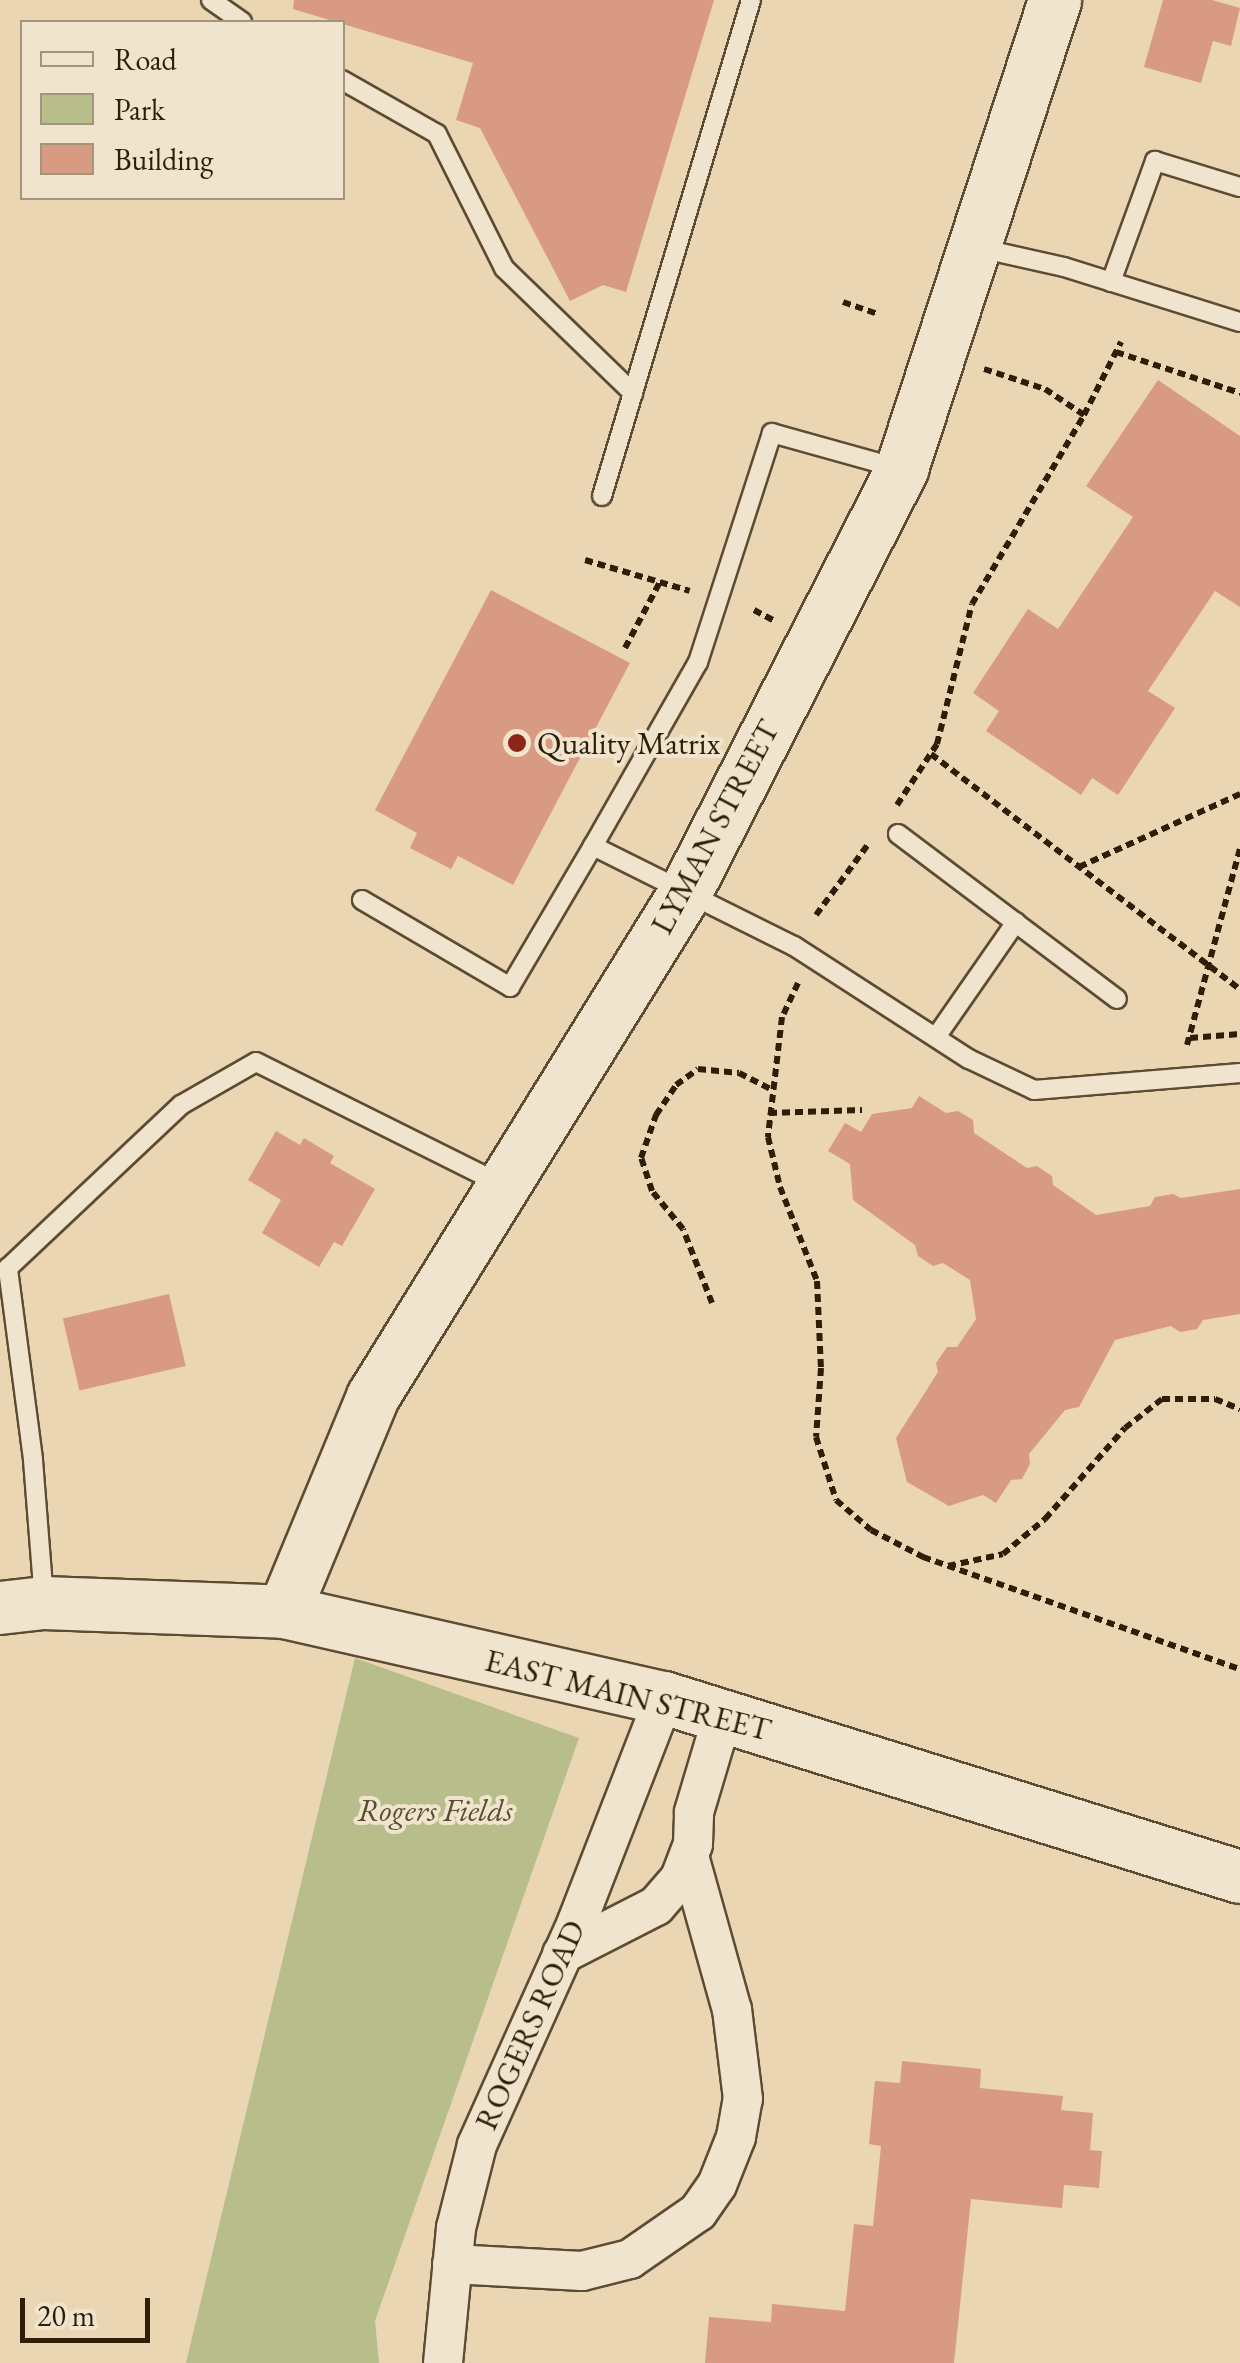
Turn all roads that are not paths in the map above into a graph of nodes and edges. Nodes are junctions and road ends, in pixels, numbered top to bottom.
1 (212, 0) edge
2 (751, 0) edge
3 (1055, 0) edge
4 (239, 20) edge
5 (345, 82) edge
6 (1240, 187) edge
7 (974, 247) junction
8 (1111, 282) junction
9 (1240, 322) edge
10 (633, 393) junction
11 (902, 469) junction
12 (602, 496) dead end
13 (898, 834) dead end
14 (593, 846) junction
15 (686, 892) junction
16 (362, 900) dead end
17 (1016, 922) junction
18 (1117, 999) dead end
19 (936, 1037) junction
20 (1240, 1073) edge
21 (504, 1185) junction
22 (22, 1606) edge
23 (284, 1612) junction
24 (664, 1698) junction
25 (723, 1715) junction
26 (689, 1856) junction
27 (1240, 1877) edge
28 (562, 1954) junction
29 (452, 2264) junction
30 (443, 2363) edge

1 - 4 lane
2 - 10 lane
3 - 7 street, LYMAN STREET
5 - 10 lane
6 - 8 lane
7 - 8 lane
7 - 11 street, LYMAN STREET
8 - 9 lane
10 - 12 lane
11 - 14 lane
11 - 15 street, LYMAN STREET
13 - 17 lane
14 - 15 lane
14 - 16 lane
15 - 19 lane
15 - 21 street, LYMAN STREET
17 - 18 lane
17 - 19 lane
19 - 20 lane
21 - 22 lane
21 - 23 street, LYMAN STREET
22 - 23 street, EAST MAIN STREET
23 - 24 street, EAST MAIN STREET
24 - 25 street, EAST MAIN STREET
24 - 28 street, ROGERS ROAD
25 - 26 street
25 - 27 street, EAST MAIN STREET
26 - 28 street
26 - 29 street
28 - 29 street, ROGERS ROAD
29 - 30 street, ROGERS ROAD

